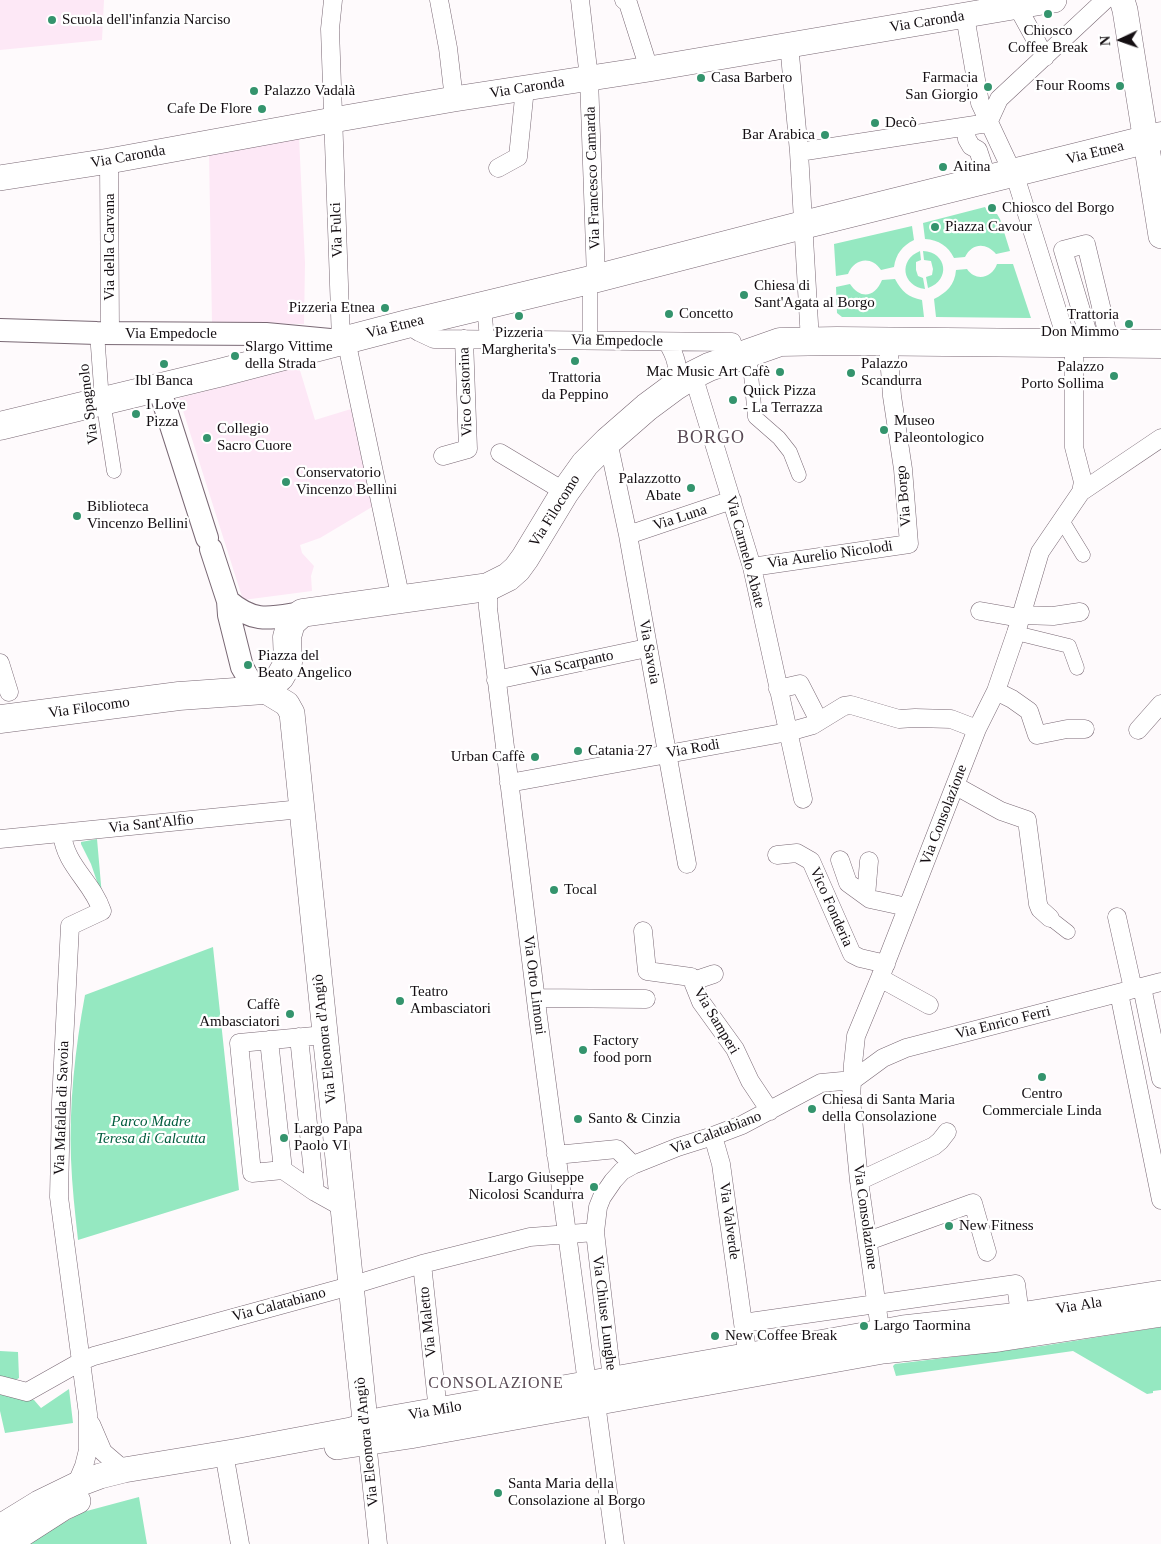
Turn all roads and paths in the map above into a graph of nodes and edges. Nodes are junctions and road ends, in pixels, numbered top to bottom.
1 (333, 0) edge
2 (439, 0) edge
3 (580, 0) edge
4 (624, 0) edge
5 (1054, 0) edge
6 (1105, 0) edge
7 (1122, 0) edge
8 (1015, 3) edge
9 (965, 16) junction
10 (790, 44) junction
11 (1045, 56) junction
12 (649, 69) junction
13 (590, 78) junction
14 (524, 88) junction
15 (454, 99) junction
16 (333, 120) junction
17 (988, 123) junction
18 (965, 127) junction
19 (1153, 138) edge
20 (799, 149) junction
21 (110, 161) junction
22 (498, 168) dead end
23 (1010, 174) junction
24 (0, 178) edge
25 (797, 227) junction
26 (1161, 236) edge
27 (1063, 250) junction
28 (1041, 256) junction
29 (593, 279) junction
30 (1076, 294) junction
31 (1054, 301) junction
32 (484, 306) junction
33 (407, 324) junction
34 (0, 330) edge
35 (104, 333) junction
36 (464, 339) junction
37 (487, 339) junction
38 (590, 340) junction
39 (1091, 340) junction
40 (341, 341) junction
41 (667, 342) junction
42 (810, 342) junction
43 (1161, 344) edge
44 (888, 351) junction
45 (742, 355) junction
46 (685, 380) junction
47 (159, 388) junction
48 (103, 401) junction
49 (0, 426) edge
50 (1161, 438) edge
51 (608, 441) junction
52 (500, 454) dead end
53 (443, 456) dead end
54 (114, 471) dead end
55 (799, 475) dead end
56 (565, 492) junction
57 (1081, 492) junction
58 (732, 500) junction
59 (1061, 519) junction
60 (628, 535) junction
61 (908, 544) joint
62 (1082, 555) dead end
63 (752, 567) junction
64 (488, 587) junction
65 (401, 600) junction
66 (228, 601) junction
67 (980, 611) dead end
68 (1080, 612) dead end
69 (302, 613) junction
70 (1019, 622) junction
71 (648, 648) junction
72 (0, 663) edge
73 (1077, 668) dead end
74 (496, 680) junction
75 (778, 689) junction
76 (260, 691) junction
77 (996, 691) junction
78 (9, 692) dead end
79 (1161, 704) edge
80 (0, 719) edge
81 (819, 721) junction
82 (977, 729) junction
83 (1085, 729) dead end
84 (1138, 730) dead end
85 (788, 732) junction
86 (668, 754) junction
87 (509, 783) junction
88 (956, 786) junction
89 (803, 799) dead end
90 (301, 809) junction
91 (62, 833) junction
92 (0, 839) edge
93 (776, 855) dead end
94 (840, 860) dead end
95 (869, 861) dead end
96 (687, 864) dead end
97 (866, 896) junction
98 (908, 907) junction
99 (1117, 917) dead end
100 (1050, 918) joint
101 (644, 931) dead end
102 (1068, 932) dead end
103 (883, 971) junction
104 (714, 974) dead end
105 (693, 982) junction
106 (1161, 982) edge
107 (1132, 989) junction
108 (536, 998) junction
109 (646, 999) dead end
110 (929, 1005) dead end
111 (325, 1034) junction
112 (299, 1037) junction
113 (269, 1040) junction
114 (1161, 1079) edge
115 (852, 1080) junction
116 (770, 1111) junction
117 (947, 1132) dead end
118 (713, 1136) junction
119 (556, 1155) junction
120 (633, 1165) junction
121 (283, 1170) junction
122 (859, 1181) junction
123 (315, 1192) junction
124 (1161, 1200) edge
125 (342, 1207) junction
126 (567, 1234) junction
127 (595, 1240) junction
128 (868, 1241) junction
129 (987, 1252) dead end
130 (422, 1264) junction
131 (350, 1286) junction
132 (1160, 1298) edge
133 (877, 1304) junction
134 (743, 1323) junction
135 (1005, 1324) junction
136 (882, 1341) junction
137 (82, 1361) junction
138 (743, 1367) junction
139 (612, 1379) junction
140 (0, 1385) edge
141 (591, 1393) junction
142 (88, 1414) junction
143 (439, 1420) junction
144 (366, 1434) junction
145 (225, 1460) junction
146 (124, 1470) junction
147 (76, 1485) junction
148 (0, 1527) edge
149 (7, 1544) edge
150 (240, 1544) edge
151 (378, 1544) edge
152 (615, 1544) edge

1 - 16 street, Via Fulci
2 - 15 street
3 - 13 street, Via Francesco Camarda
4 - 12 street
5 - 8 main road, Via Caronda
6 - 11 street
7 - 19 main road
8 - 9 main road, Via Caronda
8 - 11 street
9 - 10 main road, Via Caronda
9 - 17 street
10 - 12 main road, Via Caronda
10 - 20 street
11 - 17 street
12 - 13 main road, Via Caronda
13 - 14 main road, Via Caronda
13 - 29 street, Via Francesco Camarda
14 - 15 main road, Via Caronda
14 - 22 street
15 - 16 main road, Via Caronda
16 - 21 main road, Via Caronda
16 - 40 street, Via Fulci
17 - 18 street
17 - 23 street
18 - 20 street
18 - 23 street
19 - 23 main road, Via Etnea
19 - 26 main road
20 - 25 street
21 - 24 main road, Via Caronda
21 - 35 street, Via della Carvana
23 - 25 main road, Via Etnea
23 - 28 street
25 - 29 main road, Via Etnea
25 - 42 street
27 - 28 street
27 - 30 street
27 - 39 street
28 - 31 street
29 - 32 main road, Via Etnea
29 - 38 street, Via Francesco Camarda
30 - 31 street
30 - 39 street
31 - 39 street
32 - 33 main road, Via Etnea
32 - 37 street
33 - 36 street, Via Empedocle
33 - 40 main road, Via Etnea
34 - 35 street, Via Empedocle
35 - 40 street, Via Empedocle
35 - 48 street, Via Spagnolo
36 - 37 street, Via Empedocle
36 - 53 street, Vico Castorina
37 - 38 street, Via Empedocle
38 - 41 street, Via Empedocle
39 - 43 main road, Via Filocomo
39 - 44 main road, Via Filocomo
39 - 57 street
40 - 47 main road, Via Etnea
40 - 65 street
41 - 45 street, Via Empedocle
41 - 46 street, Via Carmelo Abate
42 - 44 main road, Via Filocomo
42 - 45 main road, Via Filocomo
44 - 61 street, Via Borgo
45 - 46 main road, Via Filocomo
45 - 55 street
46 - 51 main road, Via Filocomo
46 - 58 street, Via Carmelo Abate
47 - 48 main road, Via Etnea
47 - 66 street
48 - 49 main road, Via Etnea
48 - 54 street, Via Spagnolo
50 - 57 street, Via Consolazione
51 - 56 main road, Via Filocomo
51 - 60 street, Via Savoia
52 - 56 street
56 - 64 main road, Via Filocomo
57 - 59 street, Via Consolazione
58 - 60 street, Via Luna
58 - 63 street, Via Carmelo Abate
59 - 62 street
59 - 70 street, Via Consolazione
60 - 71 street, Via Savoia
61 - 63 street, Via Aurelio Nicolodi
63 - 75 street, Via Carmelo Abate
64 - 65 main road, Via Filocomo
64 - 74 street, Via Orto Limoni
65 - 69 main road, Via Filocomo
66 - 69 street
66 - 76 street
67 - 70 street
68 - 70 street
69 - 76 main road
70 - 73 street
70 - 77 street, Via Consolazione
71 - 74 street, Via Scarpanto
71 - 86 street, Via Savoia
72 - 78 street
74 - 87 street, Via Orto Limoni
75 - 81 street
75 - 85 street, Via Carmelo Abate
76 - 80 main road, Via Filocomo
76 - 90 main road, Via Eleonora d'Angiò
77 - 82 street, Via Consolazione
77 - 83 street
79 - 84 street
81 - 82 street, Via Rodi
81 - 85 street, Via Rodi
82 - 88 street, Via Consolazione
85 - 86 street, Via Rodi
85 - 89 street, Via Carmelo Abate
86 - 87 street, Via Rodi
86 - 96 street, Via Savoia
87 - 108 street, Via Orto Limoni
88 - 98 street, Via Consolazione
88 - 100 street
90 - 91 street, Via Sant'Alfio
90 - 111 main road, Via Eleonora d'Angiò
91 - 92 street, Via Sant'Alfio
91 - 137 street, Via Mafalda di Savoia
93 - 103 street, Vico Fonderia
94 - 97 street
95 - 97 street
97 - 98 street
98 - 103 street, Via Consolazione
99 - 107 street
100 - 102 street
101 - 105 street, Via Samperi
103 - 110 street, Vico Fonderia
103 - 115 street, Via Consolazione
104 - 105 street
105 - 116 street, Via Samperi
106 - 107 street, Via Enrico Ferri
107 - 114 street
107 - 115 street, Via Enrico Ferri
107 - 124 street
108 - 109 street
108 - 119 street, Via Orto Limoni
111 - 112 street
111 - 125 main road, Via Eleonora d'Angiò
112 - 113 street
112 - 123 street
113 - 121 street
113 - 121 street
115 - 116 street, Via Calatabiano
115 - 122 street, Via Consolazione
116 - 118 street, Via Calatabiano
117 - 122 street
118 - 120 street, Via Calatabiano
118 - 134 street, Via Valverde
119 - 120 street
119 - 126 street, Via Orto Limoni
120 - 127 street, Via Calatabiano
121 - 123 street
122 - 128 street, Via Consolazione
123 - 125 street
125 - 131 main road, Via Eleonora d'Angiò
126 - 127 street, Via Calatabiano
126 - 130 street, Via Calatabiano
126 - 141 street, Via Orto Limoni
127 - 139 street, Via Chiuse Lunghe
128 - 129 street
128 - 133 street, Via Consolazione
130 - 131 street, Via Calatabiano
130 - 143 street, Via Maletto
131 - 137 street, Via Calatabiano
131 - 144 main road, Via Eleonora d'Angiò
132 - 135 main road, Via Ala
133 - 134 street
133 - 135 street
133 - 136 street, Via Consolazione
134 - 138 street, Via Valverde
135 - 136 main road, Via Ala
136 - 138 main road, Via Ala
137 - 140 street, Via Calatabiano
137 - 142 street, Via Mafalda di Savoia
138 - 139 main road, Via Milo
138 - 141 main road, Via Milo
139 - 141 main road, Via Milo
141 - 143 main road, Via Milo
141 - 152 street, Via Orto Limoni
142 - 146 street
142 - 147 street
143 - 144 main road, Via Milo
144 - 145 main road, Via Milo
144 - 151 street, Via Eleonora d'Angiò
145 - 146 main road
145 - 149 main road
145 - 150 street
146 - 147 main road
147 - 148 main road

